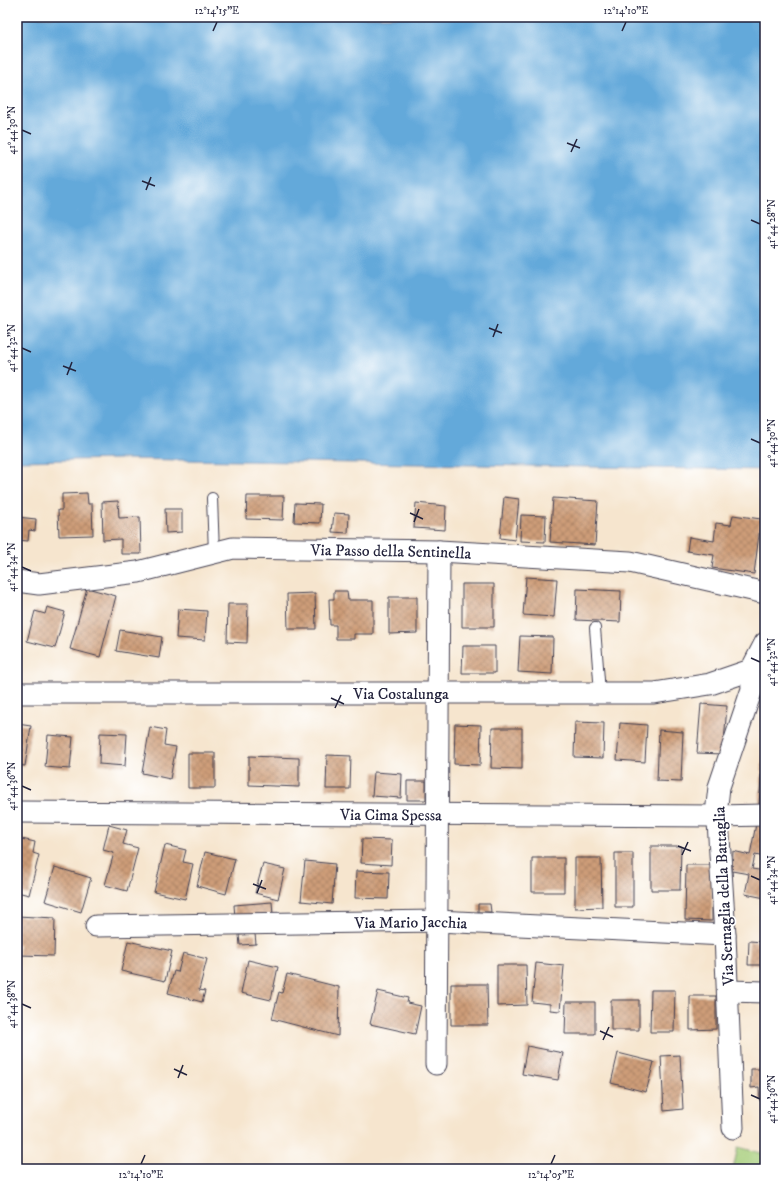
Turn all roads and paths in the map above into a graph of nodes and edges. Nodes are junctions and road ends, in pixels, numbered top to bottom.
1 (212, 498) dead end
2 (439, 551) junction
3 (214, 553) junction
4 (17, 581) edge
5 (765, 593) edge
6 (595, 628) dead end
7 (765, 643) edge
8 (750, 670) junction
9 (17, 693) edge
10 (438, 693) junction
11 (600, 693) junction
12 (17, 812) edge
13 (437, 815) junction
14 (765, 815) edge
15 (717, 816) junction
16 (437, 921) junction
17 (96, 926) dead end
18 (725, 935) junction
19 (728, 991) junction
20 (765, 992) edge
21 (436, 1064) dead end
22 (733, 1128) dead end

1 - 3 lane
2 - 3 street, Via Passo della Sentinella
2 - 5 street, Via Passo della Sentinella
2 - 10 street
3 - 4 street, Via Passo della Sentinella
6 - 11 lane
7 - 8 street
8 - 11 street, Via Costalunga
8 - 15 street, Via Sernaglia della Battaglia
9 - 10 street, Via Costalunga
10 - 11 street, Via Costalunga
10 - 13 street
12 - 13 street, Via Cima Spessa
13 - 15 street, Via Cima Spessa
13 - 16 street
14 - 15 street, Via Cima Spessa
15 - 18 street, Via Sernaglia della Battaglia
16 - 17 street, Via Mario Jacchia
16 - 18 street, Via Mario Jacchia
16 - 21 street
18 - 19 street, Via Sernaglia della Battaglia
19 - 20 street
19 - 22 street, Via Sernaglia della Battaglia

